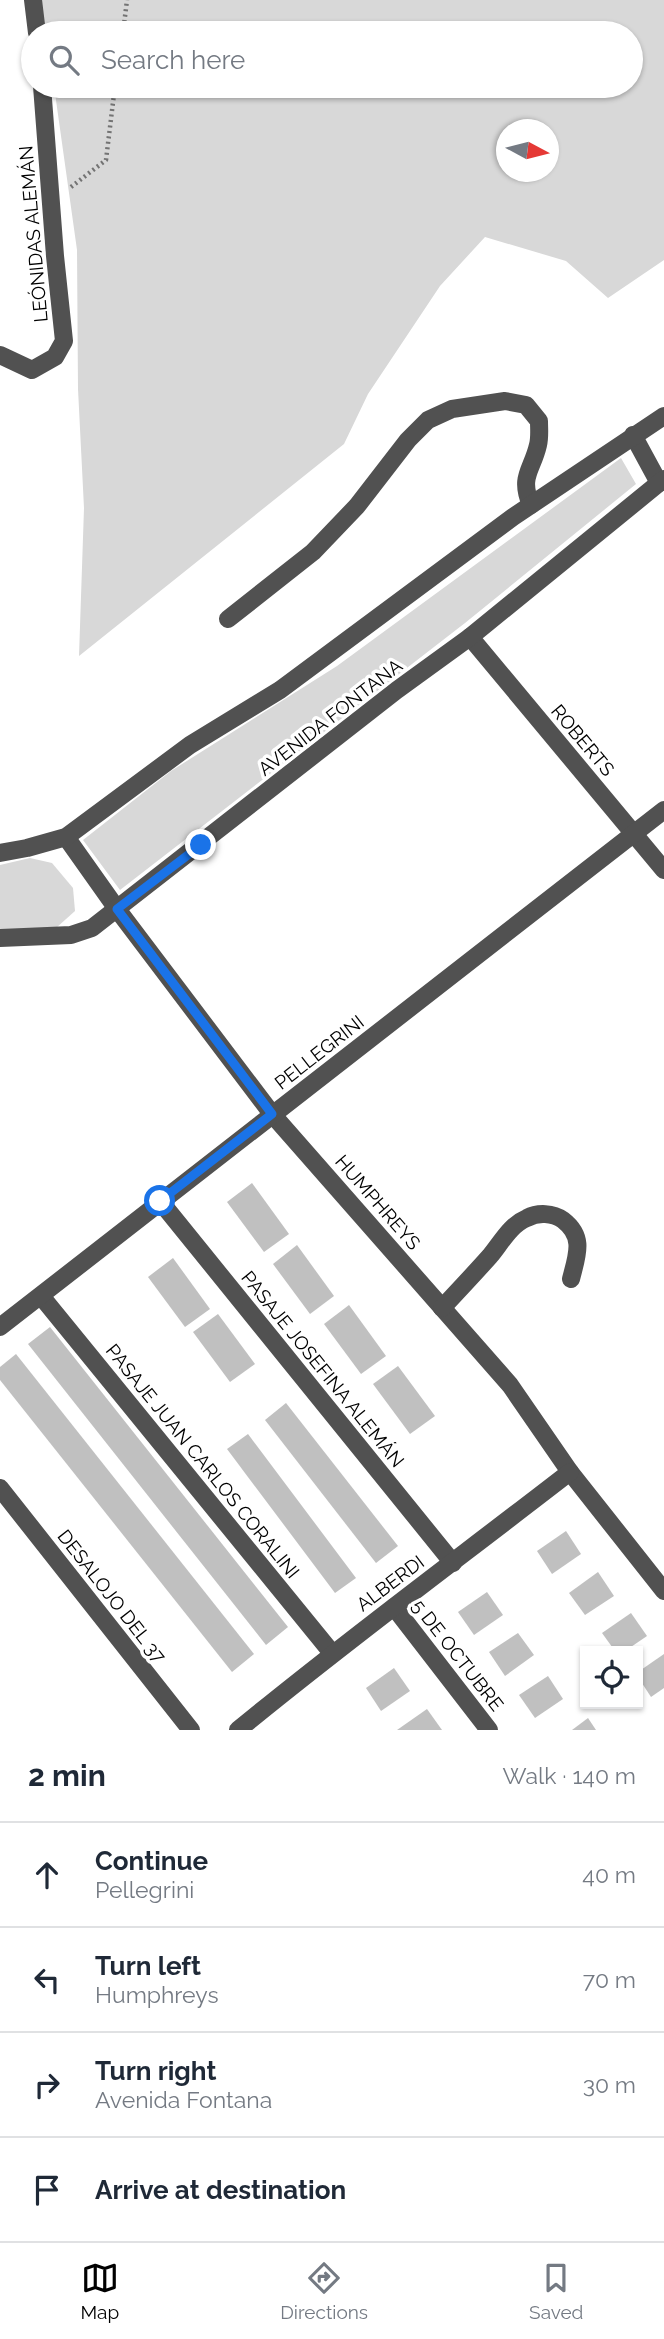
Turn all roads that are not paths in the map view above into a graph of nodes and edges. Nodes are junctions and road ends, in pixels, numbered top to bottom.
1 (33, 0) edge
2 (36, 21) edge
3 (42, 98) edge
4 (0, 355) edge
5 (664, 416) edge
6 (633, 435) junction
7 (661, 481) edge
8 (531, 505) junction
9 (228, 619) dead end
10 (470, 637) junction
11 (664, 810) edge
12 (635, 834) junction
13 (66, 837) junction
14 (0, 853) edge
15 (664, 870) edge
16 (117, 909) junction
17 (0, 938) edge
18 (272, 1114) junction
19 (160, 1201) junction
20 (571, 1279) dead end
21 (41, 1296) junction
22 (443, 1308) junction
23 (0, 1327) edge
24 (570, 1472) junction
25 (0, 1488) edge
26 (453, 1563) junction
27 (664, 1591) edge
28 (394, 1606) junction
29 (332, 1653) junction
30 (191, 1730) edge
31 (237, 1730) edge
32 (489, 1730) edge

1 - 2 street
3 - 4 street, LEÓNIDAS ALEMÁN
5 - 6 street
6 - 7 street
6 - 8 street
7 - 10 street, AVENIDA FONTANA
8 - 9 street
8 - 13 street
10 - 12 street, ROBERTS
10 - 16 street, AVENIDA FONTANA
11 - 12 street, PELLEGRINI
12 - 15 street, ROBERTS
12 - 18 street, PELLEGRINI
13 - 14 street
13 - 16 street, HUMPHREYS
16 - 17 street, AVENIDA FONTANA
16 - 18 street, HUMPHREYS
18 - 19 street, PELLEGRINI
18 - 22 street, HUMPHREYS
19 - 21 street, PELLEGRINI
19 - 26 street, PASAJE JOSEFINA ALEMÁN
20 - 22 street
21 - 23 street, PELLEGRINI
21 - 29 street, PASAJE JUAN CARLOS CORALINI
22 - 24 street, HUMPHREYS
24 - 26 street, ALBERDI
24 - 27 street, HUMPHREYS
25 - 30 street, DESALOJO DEL 37
26 - 28 street, ALBERDI
28 - 29 street, ALBERDI
28 - 32 street, 5 DE OCTUBRE
29 - 31 street, ALBERDI

